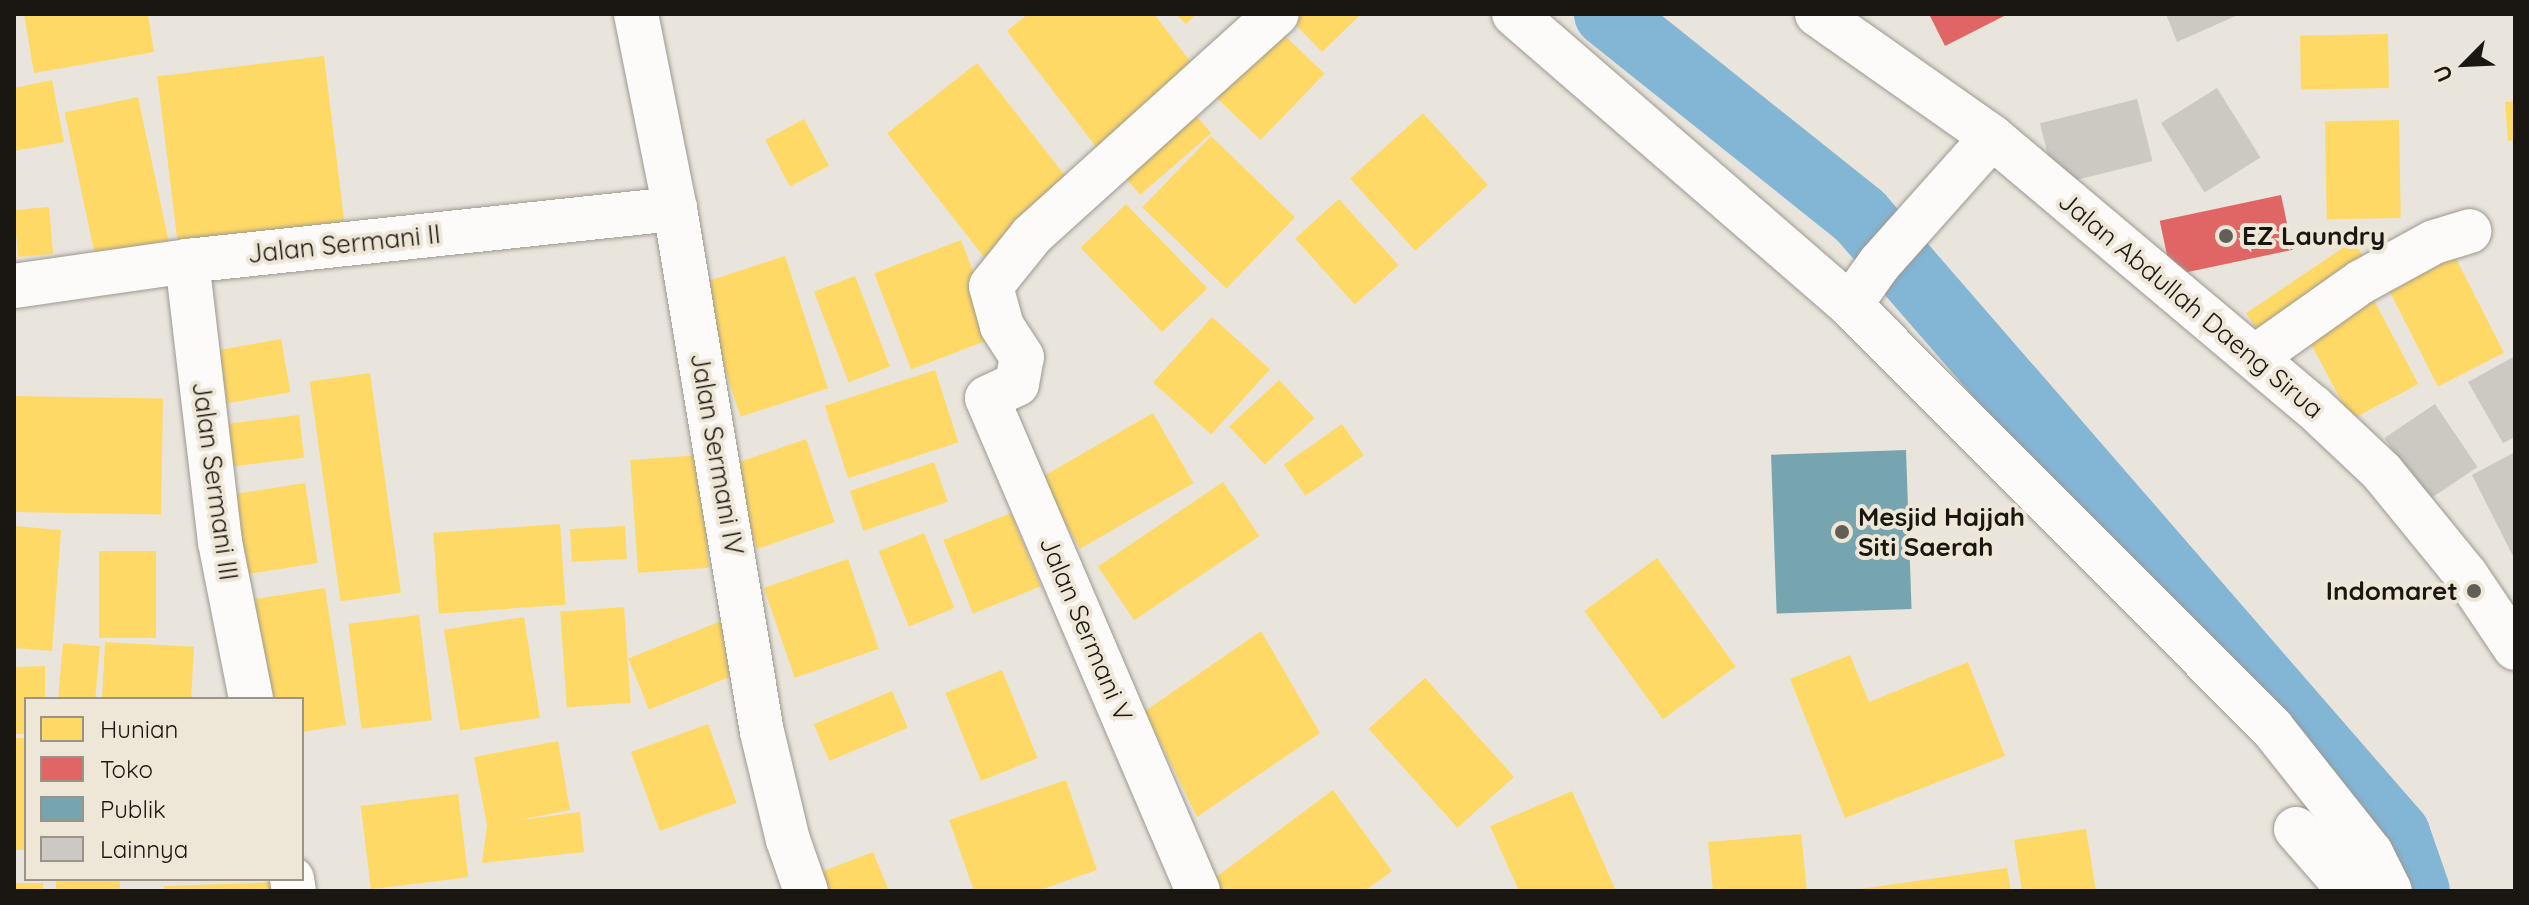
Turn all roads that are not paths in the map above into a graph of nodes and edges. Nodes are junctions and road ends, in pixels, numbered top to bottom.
1 (636, 14) edge
2 (1277, 14) edge
3 (1514, 14) edge
4 (1833, 18) edge
5 (1992, 137) junction
6 (675, 209) junction
7 (2469, 231) dead end
8 (187, 261) junction
9 (14, 286) edge
10 (1850, 305) junction
11 (2255, 357) junction
12 (2515, 648) edge
13 (251, 697) edge
14 (2296, 829) dead end
15 (2357, 885) edge
16 (806, 891) edge
17 (1198, 891) edge

1 - 6 street, Jalan Sermani IV
2 - 17 street, Jalan Sermani V
3 - 10 street
4 - 5 street, Jalan Abdullah Daeng Sirua
5 - 10 street
5 - 11 street, Jalan Abdullah Daeng Sirua
6 - 8 street, Jalan Sermani II
6 - 16 street, Jalan Sermani IV
7 - 11 street
8 - 9 street, Jalan Sermani II
8 - 13 street, Jalan Sermani III
10 - 15 street
11 - 12 street, Jalan Abdullah Daeng Sirua
14 - 15 street

